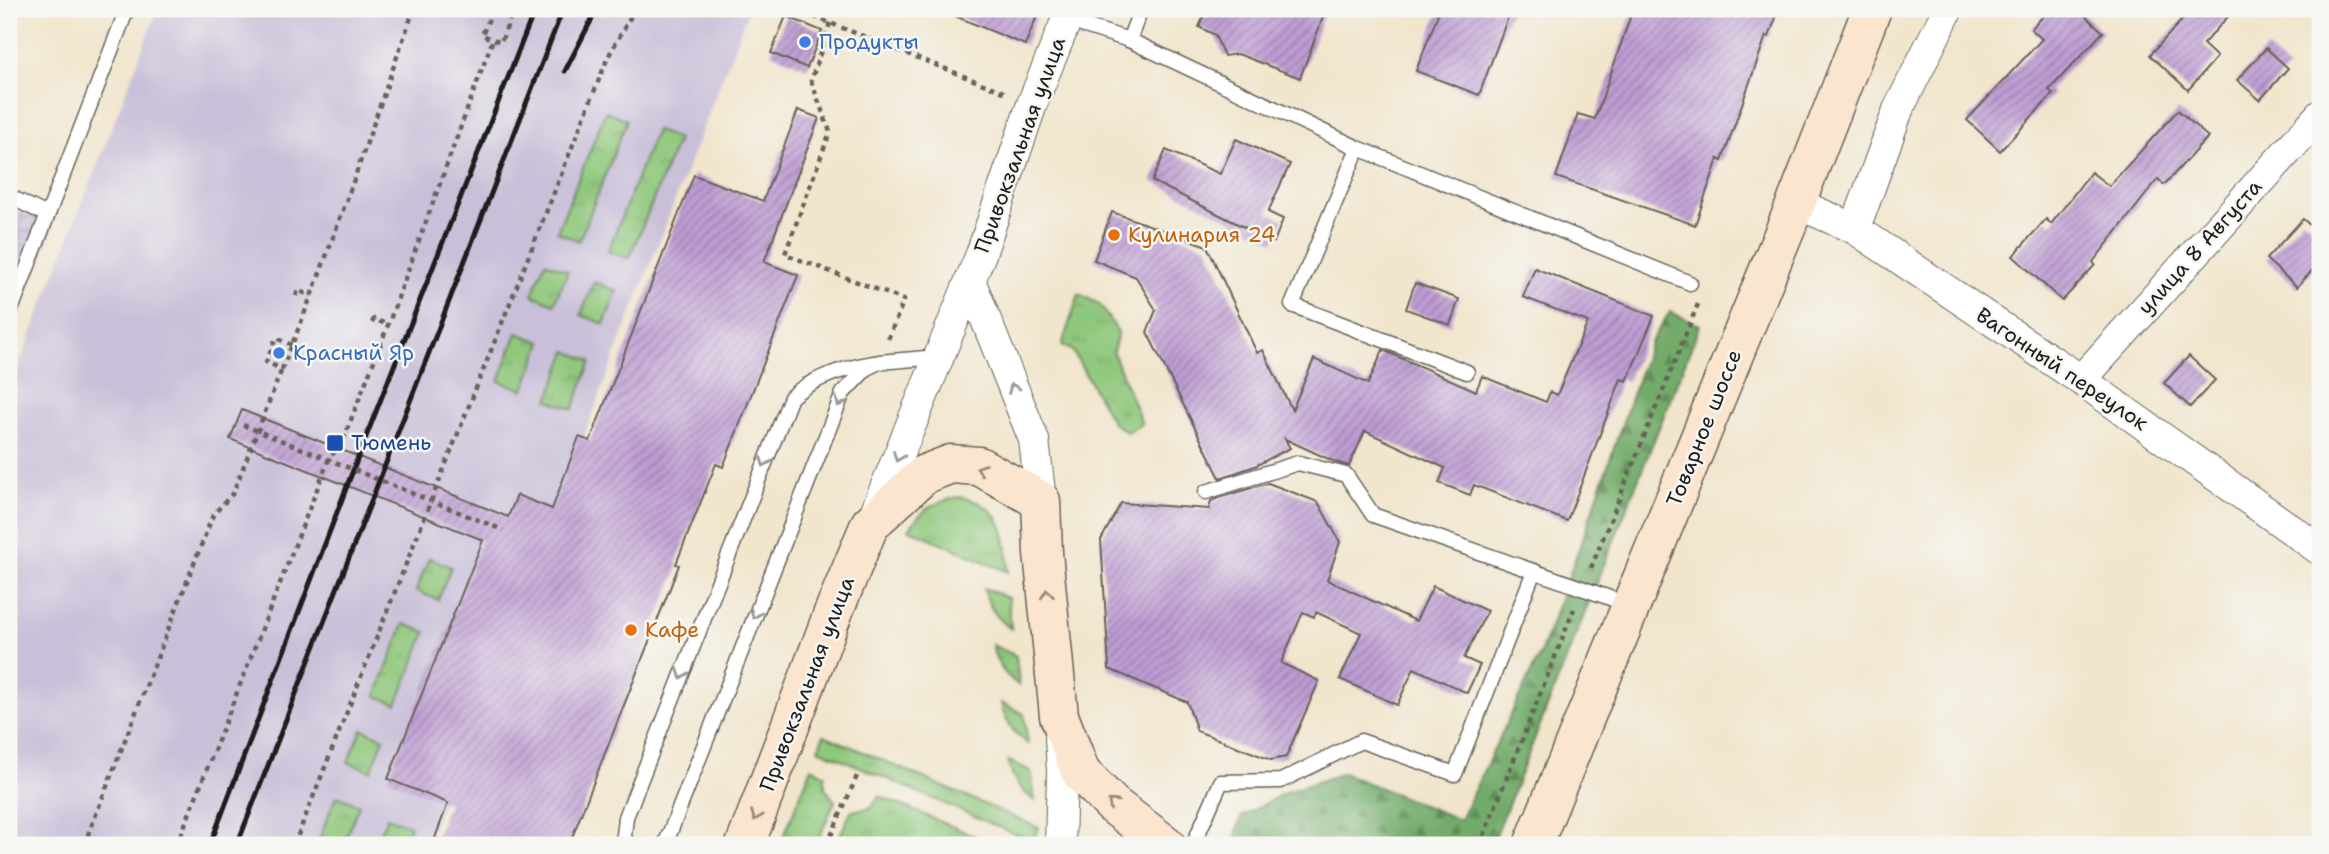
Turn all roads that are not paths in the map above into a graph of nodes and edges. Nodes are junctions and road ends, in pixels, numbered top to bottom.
1 (127, 9) edge
2 (1141, 9) edge
3 (1872, 9) edge
4 (1948, 9) edge
5 (1068, 14) edge
6 (1129, 40) junction
7 (2320, 115) edge
8 (1358, 148) junction
9 (9, 196) edge
10 (1796, 204) junction
11 (47, 215) junction
12 (1855, 229) junction
13 (970, 280) junction
14 (1690, 283) dead end
15 (9, 315) edge
16 (938, 357) junction
17 (879, 362) junction
18 (1467, 372) dead end
19 (2081, 380) junction
20 (1206, 492) dead end
21 (1041, 500) junction
22 (870, 524) junction
23 (2320, 550) edge
24 (1534, 571) junction
25 (1632, 605) junction
26 (1059, 716) junction
27 (626, 845) edge
28 (665, 845) edge
29 (745, 845) edge
30 (1060, 845) edge
31 (1166, 845) edge
32 (1193, 845) edge
33 (1533, 845) edge

1 - 11 lane
2 - 6 lane
3 - 10 street, Товарное шоссе
4 - 12 street
5 - 6 lane
5 - 13 street, Привокзальная улица
6 - 8 lane
7 - 19 street, улица 8 Августа
8 - 14 lane
8 - 18 lane
9 - 11 lane
10 - 12 street, Вагонный переулок
10 - 25 street, Товарное шоссе
11 - 15 lane
12 - 19 street, Вагонный переулок
13 - 16 street, Привокзальная улица
21 -> 13 street, Привокзальная улица
16 - 17 lane
16 -> 22 street, Привокзальная улица
17 -> 27 lane
17 -> 28 lane
19 - 23 street, Вагонный переулок
20 - 24 lane
21 -> 22 street, Привокзальная улица
26 -> 21 street, Привокзальная улица
22 -> 29 street, Привокзальная улица
24 - 25 lane
24 - 32 lane
25 - 33 street, Товарное шоссе
26 - 30 street, Привокзальная улица
31 -> 26 street, Привокзальная улица

